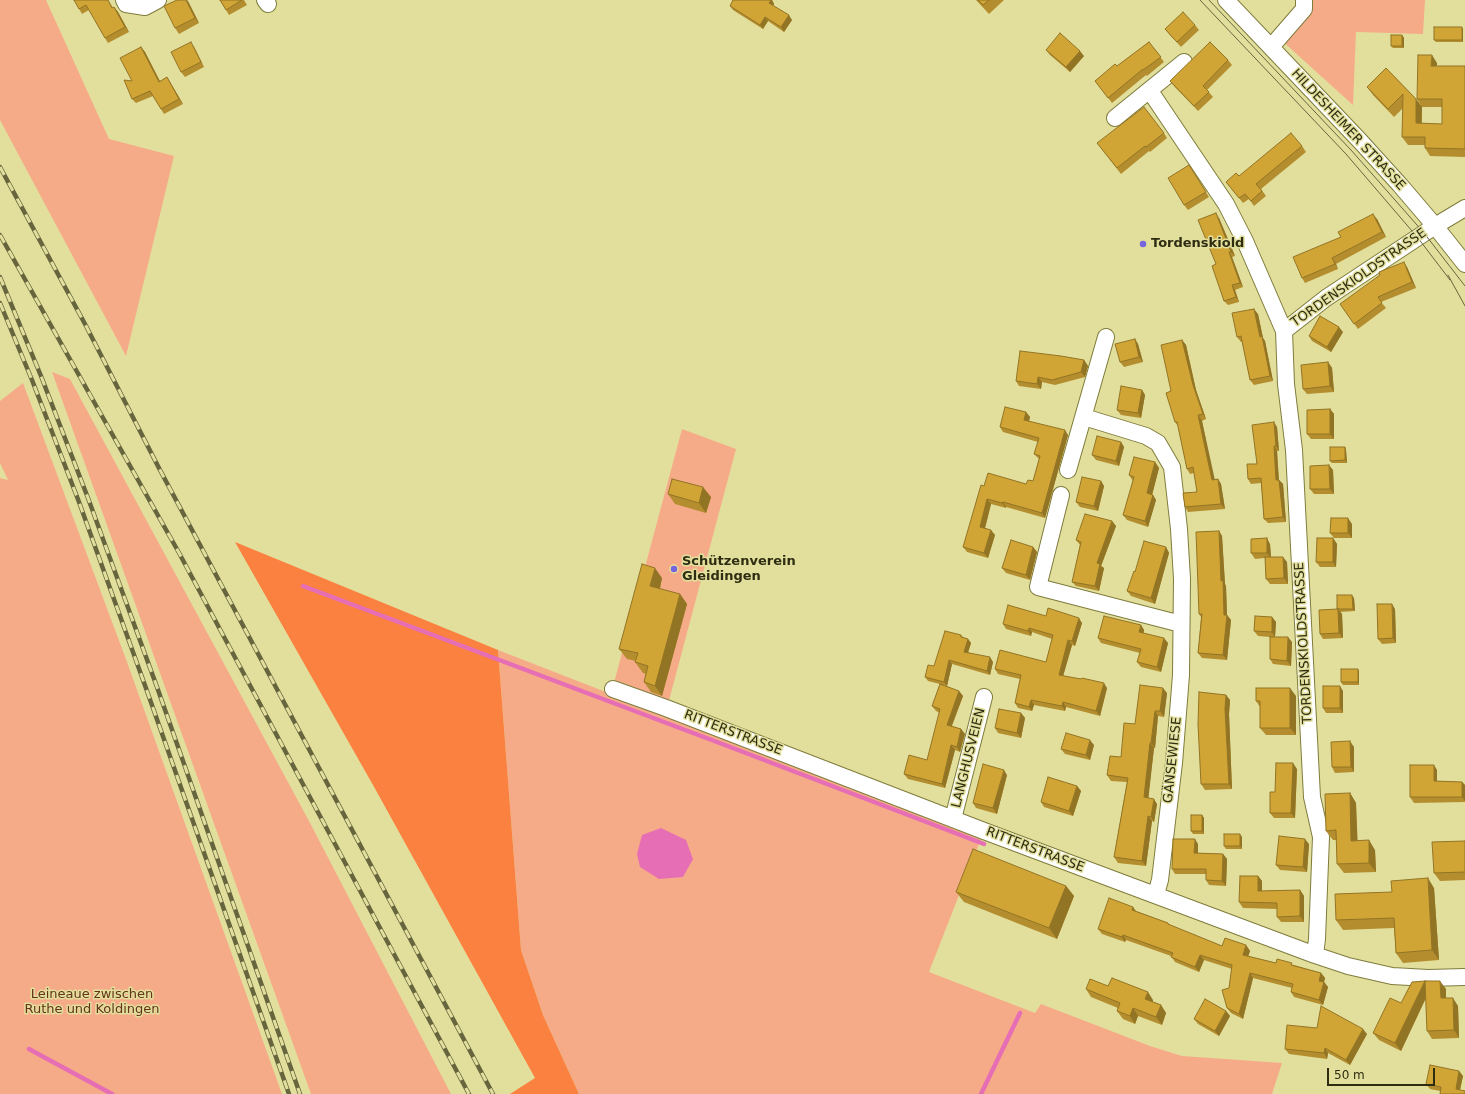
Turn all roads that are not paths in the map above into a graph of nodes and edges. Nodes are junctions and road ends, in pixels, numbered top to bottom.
1 (124, 0) edge
2 (158, 0) edge
3 (1226, 0) edge
4 (1304, 0) edge
5 (1271, 47) junction
6 (1184, 62) dead end
7 (1150, 91) junction
8 (1115, 118) dead end
9 (1465, 208) edge
10 (1435, 226) junction
11 (1465, 264) edge
12 (1284, 331) junction
13 (1106, 337) dead end
14 (1084, 417) junction
15 (1068, 470) dead end
16 (1061, 495) dead end
17 (1181, 624) junction
18 (613, 689) dead end
19 (984, 697) dead end
20 (953, 818) junction
21 (1156, 894) junction
22 (1315, 955) junction
23 (1465, 977) edge

1 - 2 street
3 - 5 street, HILDESHEIMER STRASSE
4 - 5 street
5 - 10 street, HILDESHEIMER STRASSE
6 - 7 street
7 - 8 street
7 - 12 street, TORDENSKIOLDSTRASSE
9 - 10 street, TORDENSKIOLDSTRASSE
10 - 11 street, HILDESHEIMER STRASSE
10 - 12 street, TORDENSKIOLDSTRASSE
12 - 22 street, TORDENSKIOLDSTRASSE
13 - 14 street
14 - 15 street
14 - 17 street, GÄNSEWIESE
16 - 17 street
17 - 21 street, GÄNSEWIESE
18 - 20 street, RITTERSTRASSE
19 - 20 street, LANGHUSVEIEN
20 - 21 street, RITTERSTRASSE
21 - 22 street, RITTERSTRASSE
22 - 23 street, RITTERSTRASSE

